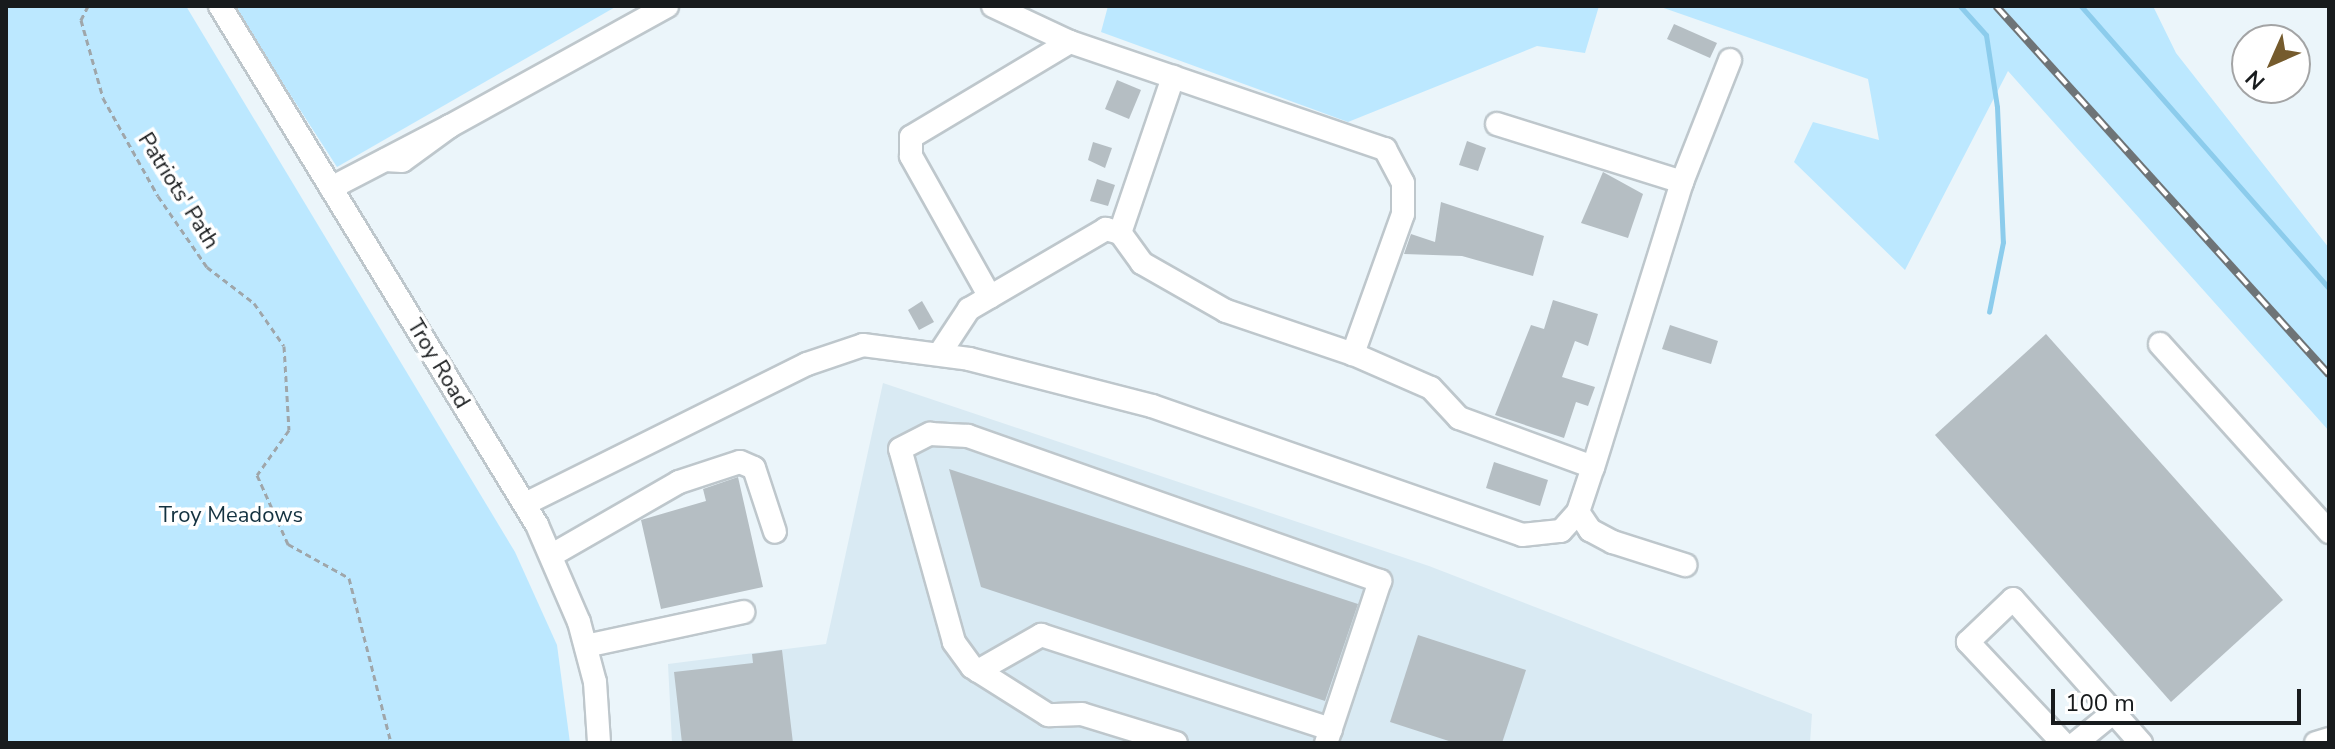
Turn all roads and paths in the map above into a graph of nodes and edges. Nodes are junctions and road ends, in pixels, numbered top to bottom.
1 (88, 6) edge
2 (220, 6) edge
3 (667, 6) edge
4 (993, 6) edge
5 (1070, 42) junction
6 (1730, 60) dead end
7 (1173, 77) junction
8 (1497, 124) dead end
9 (1682, 182) junction
10 (331, 188) junction
11 (1120, 233) junction
12 (990, 297) junction
13 (2160, 344) dead end
14 (940, 353) junction
15 (1353, 354) junction
16 (1593, 467) junction
17 (525, 504) junction
18 (1578, 512) junction
19 (775, 532) dead end
20 (2329, 532) edge
21 (552, 555) junction
22 (1685, 565) dead end
23 (743, 612) dead end
24 (586, 646) junction
25 (978, 671) junction
26 (2114, 712) junction
27 (1329, 736) edge
28 (1149, 739) edge
29 (2329, 739) edge
30 (391, 743) edge
31 (599, 743) edge
32 (1176, 743) edge
33 (2063, 743) edge
34 (2076, 743) edge
35 (2141, 743) edge
36 (2316, 743) edge

1 - 30 path, Patriots' Path
2 - 10 street, Troy Road
3 - 10 street
4 - 5 street
5 - 7 street
5 - 12 street
6 - 9 street
7 - 11 street
7 - 15 street
8 - 9 street
9 - 16 street
10 - 17 street, Troy Road
11 - 12 street
11 - 15 street
12 - 14 street
13 - 20 street
14 - 17 street
14 - 18 street
15 - 16 street
16 - 18 street
17 - 21 street, Troy Road
18 - 22 street
19 - 21 street
21 - 24 street, Troy Road
23 - 24 street
24 - 31 street, Troy Road
25 - 27 street
25 - 27 street
25 - 28 street
26 - 33 street
26 - 34 street
26 - 35 street
28 - 32 street
29 - 36 street

